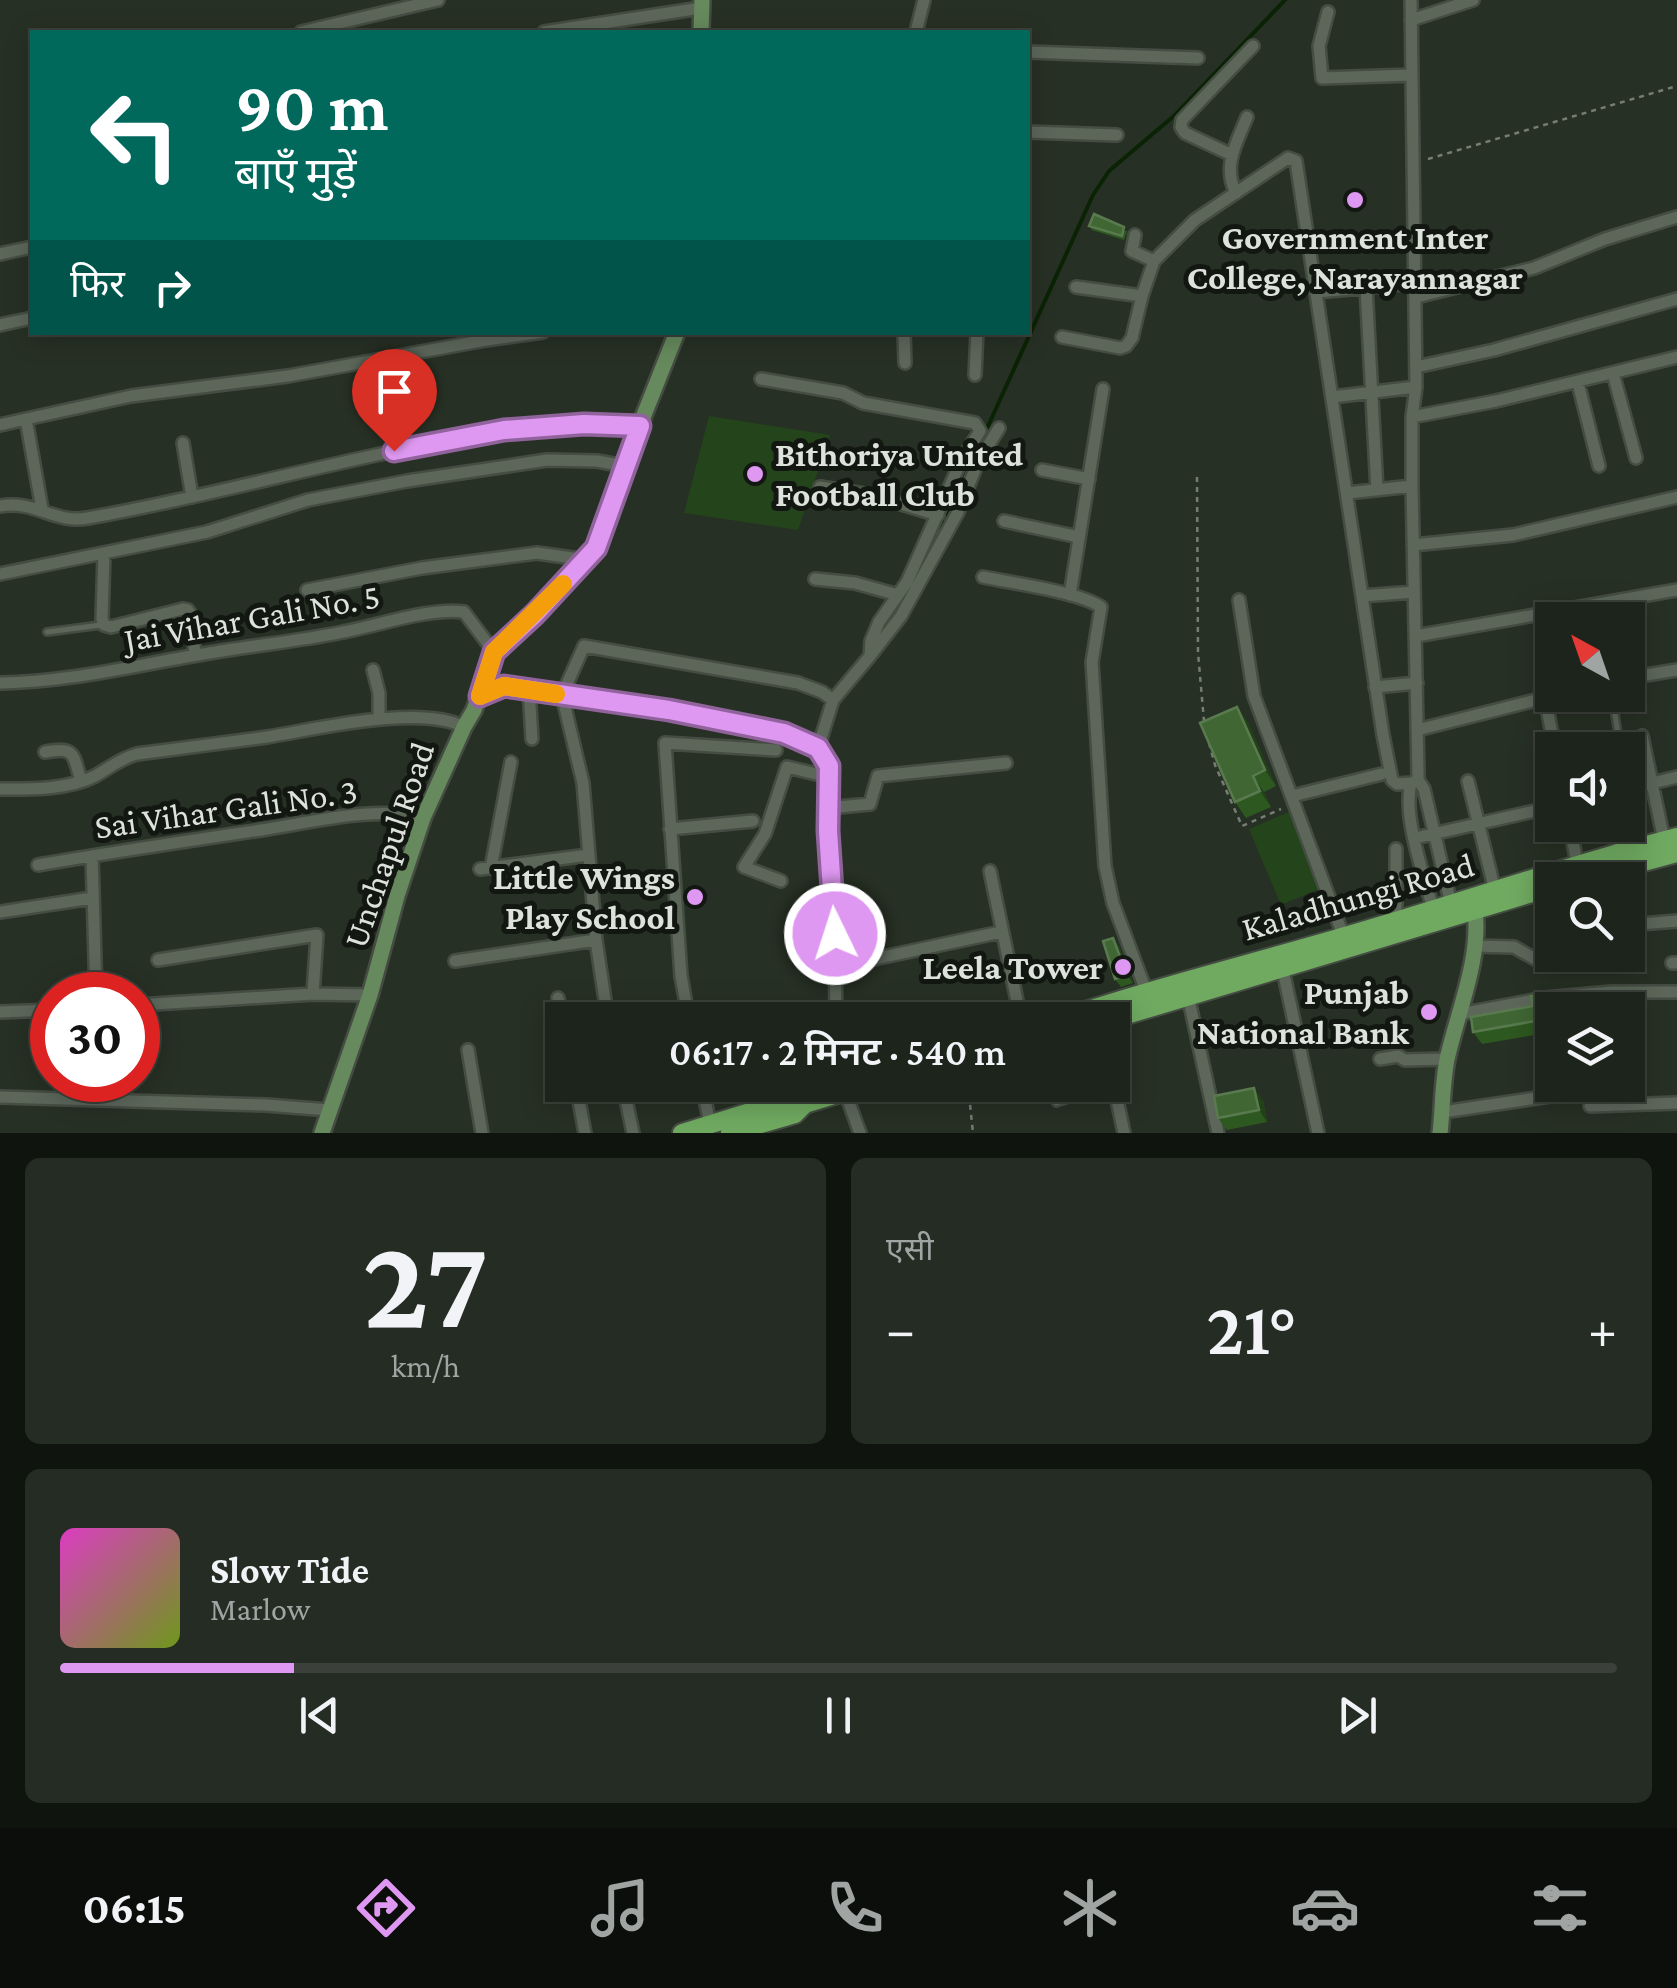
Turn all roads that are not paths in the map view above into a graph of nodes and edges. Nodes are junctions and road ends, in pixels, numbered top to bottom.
1 (438, 0) edge
2 (924, 0) edge
3 (1411, 0) edge
4 (1473, 0) edge
5 (702, 4) edge
6 (1328, 12) dead end
7 (1411, 20) junction
8 (310, 30) edge
9 (555, 30) edge
10 (701, 30) edge
11 (916, 30) edge
12 (1253, 46) dead end
13 (1030, 52) edge
14 (1198, 58) dead end
15 (1412, 75) junction
16 (1248, 117) dead end
17 (1030, 132) edge
18 (1117, 135) dead end
19 (1232, 155) junction
20 (1236, 193) junction
21 (1677, 217) edge
22 (1135, 234) dead end
23 (30, 246) edge
24 (0, 254) edge
25 (1154, 261) junction
26 (1076, 287) dead end
27 (1366, 287) junction
28 (1415, 290) junction
29 (1316, 292) junction
30 (1142, 296) junction
31 (1677, 300) edge
32 (30, 318) edge
33 (0, 324) edge
34 (513, 335) edge
35 (676, 335) edge
36 (904, 335) edge
37 (978, 335) edge
38 (485, 336) edge
39 (1062, 338) dead end
40 (1677, 357) edge
41 (904, 364) dead end
42 (1416, 367) junction
43 (1613, 373) junction
44 (975, 375) dead end
45 (761, 378) dead end
46 (1578, 382) junction
47 (1416, 386) junction
48 (1102, 390) dead end
49 (1370, 392) junction
50 (1332, 396) junction
51 (1412, 417) junction
52 (26, 419) junction
53 (0, 424) edge
54 (640, 426) junction
55 (1000, 428) dead end
56 (183, 443) dead end
57 (984, 454) junction
58 (1636, 458) dead end
59 (1015, 462) dead end
60 (625, 466) junction
61 (1599, 466) dead end
62 (1042, 470) dead end
63 (1088, 479) junction
64 (1412, 486) junction
65 (820, 488) dead end
66 (1377, 490) junction
67 (1347, 493) junction
68 (192, 497) junction
69 (1677, 497) edge
70 (0, 506) edge
71 (42, 510) junction
72 (938, 514) junction
73 (1004, 521) dead end
74 (1079, 537) junction
75 (1413, 545) junction
76 (104, 554) junction
77 (587, 560) junction
78 (0, 574) edge
79 (815, 578) dead end
80 (983, 578) dead end
81 (308, 590) dead end
82 (1677, 590) edge
83 (1414, 592) junction
84 (898, 595) junction
85 (1070, 595) junction
86 (1362, 596) junction
87 (1239, 600) dead end
88 (104, 625) junction
89 (47, 632) dead end
90 (1416, 636) junction
91 (494, 652) junction
92 (195, 655) junction
93 (870, 656) junction
94 (373, 670) dead end
95 (1677, 670) edge
96 (1645, 675) edge
97 (0, 683) edge
98 (1417, 683) junction
99 (1374, 687) junction
100 (529, 689) junction
101 (562, 695) junction
102 (480, 696) junction
103 (833, 700) junction
104 (1535, 700) edge
105 (379, 719) junction
106 (464, 726) junction
107 (1417, 730) junction
108 (532, 738) dead end
109 (818, 748) junction
110 (776, 750) dead end
111 (45, 752) dead end
112 (1645, 752) edge
113 (511, 762) dead end
114 (1006, 764) dead end
115 (1382, 774) dead end
116 (829, 777) junction
117 (1677, 777) edge
118 (1468, 781) dead end
119 (81, 782) junction
120 (1414, 782) junction
121 (1651, 784) junction
122 (1645, 785) edge
123 (0, 789) edge
124 (1292, 796) junction
125 (828, 808) junction
126 (1535, 811) edge
127 (423, 818) junction
128 (753, 821) dead end
129 (1478, 824) junction
130 (670, 828) junction
131 (1434, 834) junction
132 (1414, 838) junction
133 (1618, 842) edge
134 (1673, 844) edge
135 (1396, 849) dead end
136 (1620, 852) junction
137 (588, 854) junction
138 (92, 856) junction
139 (1598, 862) edge
140 (1611, 862) edge
141 (38, 865) dead end
142 (990, 871) dead end
143 (1535, 881) edge
144 (782, 882) dead end
145 (1495, 890) junction
146 (1535, 892) edge
147 (92, 898) junction
148 (1475, 904) junction
149 (0, 912) edge
150 (1440, 912) junction
151 (1396, 921) junction
152 (1677, 921) edge
153 (1645, 924) edge
154 (1001, 932) junction
155 (596, 940) junction
156 (1346, 944) junction
157 (1474, 946) junction
158 (1535, 959) edge
159 (158, 960) dead end
160 (454, 961) dead end
161 (1281, 962) junction
162 (836, 967) junction
163 (95, 972) edge
164 (1186, 988) junction
165 (1677, 992) edge
166 (313, 994) junction
167 (370, 995) junction
168 (558, 998) dead end
169 (1148, 999) junction
170 (559, 1002) edge
171 (605, 1002) edge
172 (686, 1002) edge
173 (836, 1002) edge
174 (1017, 1002) edge
175 (160, 1004) edge
176 (1130, 1006) edge
177 (30, 1011) edge
178 (0, 1012) edge
179 (1460, 1014) junction
180 (468, 1050) dead end
181 (1380, 1058) dead end
182 (1446, 1059) junction
183 (0, 1097) edge
184 (1535, 1098) edge
185 (579, 1102) edge
186 (627, 1102) edge
187 (705, 1102) edge
188 (809, 1102) edge
189 (849, 1102) edge
190 (1117, 1102) edge
191 (1677, 1103) edge
192 (804, 1104) junction
193 (1590, 1106) dead end
194 (329, 1110) junction
195 (1443, 1112) junction
196 (710, 1124) junction
197 (322, 1133) edge
198 (482, 1133) edge
199 (585, 1133) edge
200 (634, 1133) edge
201 (682, 1133) edge
202 (730, 1133) edge
203 (860, 1133) edge
204 (1124, 1133) edge
205 (1218, 1133) edge
206 (1318, 1133) edge
207 (1440, 1133) edge

1 - 8 street
2 - 11 street
3 - 7 street
4 - 7 street
5 - 9 street
5 - 10 street
6 - 15 street
7 - 15 street
12 - 19 street
13 - 14 street
15 - 28 street
16 - 19 street
17 - 18 street
19 - 20 street
20 - 25 street
20 - 29 street
21 - 28 street
22 - 25 street
23 - 24 street
25 - 30 street
26 - 30 street
27 - 28 street
27 - 29 street
27 - 49 street
28 - 42 street
29 - 50 street
30 - 39 street
31 - 42 street
32 - 33 street
34 - 38 street
35 - 54 street, Unchapul Road
36 - 41 street
37 - 44 street
38 - 52 street
40 - 43 street
42 - 47 street
43 - 46 street
43 - 58 street
45 - 72 street
46 - 51 street
46 - 61 street
47 - 49 street
47 - 51 street
48 - 63 street
49 - 50 street
49 - 66 street
50 - 67 street
51 - 64 street
52 - 53 street
52 - 71 street
54 - 60 street, Unchapul Road
54 - 68 street
55 - 57 street
56 - 68 street
57 - 59 street
57 - 93 street
60 - 76 street
60 - 77 street, Unchapul Road
62 - 63 street
63 - 74 street
64 - 66 street
64 - 75 street
65 - 72 street
66 - 67 street
67 - 86 street
68 - 71 street
69 - 75 street
70 - 71 street
72 - 84 street
73 - 74 street
74 - 85 street
75 - 83 street
76 - 78 street
76 - 88 street
77 - 81 street
77 - 91 street, Unchapul Road
79 - 84 street
80 - 85 street
82 - 90 street
83 - 86 street
83 - 90 street
84 - 93 street
85 - 169 street
86 - 99 street
87 - 124 street
88 - 89 lane
88 - 92 street
90 - 98 street
91 - 92 street, Jai Vihar Gali No. 5
91 - 102 street, Unchapul Road
92 - 97 street, Jai Vihar Gali No. 5
93 - 103 street
94 - 105 street
95 - 96 street
98 - 99 street
98 - 107 street
99 - 120 street
100 - 101 street
100 - 102 street
100 - 108 street
101 - 103 street
101 - 109 street
101 - 137 street
102 - 106 street, Unchapul Road
103 - 109 street
104 - 107 street
105 - 106 street
105 - 119 street
106 - 127 street, Unchapul Road
107 - 120 street
109 - 116 street
110 - 130 street
111 - 119 street
112 - 121 street
113 - 137 street
114 - 125 street
115 - 124 street
116 - 125 street
116 - 144 street
117 - 121 street
118 - 129 street
119 - 123 street
120 - 131 street
120 - 132 street
121 - 122 street
121 - 134 street
124 - 156 street
125 - 162 street
126 - 129 street
127 - 138 street, Sai Vihar Gali No. 3
127 - 167 street, Unchapul Road
128 - 130 street
129 - 131 street
129 - 145 street
130 - 172 street
131 - 132 street
131 - 150 street
132 - 150 street
133 - 136 street
134 - 136 main road, Kaladhungi Road
134 - 140 main road, Kaladhungi Road
135 - 151 street
136 - 139 main road, Kaladhungi Road
137 - 155 street
138 - 141 street, Sai Vihar Gali No. 3
138 - 147 street
142 - 154 street
143 - 145 main road, Kaladhungi Road
145 - 148 main road, Kaladhungi Road
146 - 148 main road, Kaladhungi Road
147 - 149 street
147 - 163 street
148 - 150 main road, Kaladhungi Road
148 - 157 street
150 - 151 main road, Kaladhungi Road
150 - 156 main road, Kaladhungi Road
151 - 156 main road, Kaladhungi Road
152 - 153 street
154 - 162 street
154 - 174 street
155 - 160 street
155 - 171 street
156 - 161 main road, Kaladhungi Road
157 - 158 street
157 - 179 street
159 - 166 street
161 - 164 main road, Kaladhungi Road
161 - 206 street
162 - 173 street
164 - 169 main road, Kaladhungi Road
164 - 205 street
165 - 179 street
166 - 167 street
166 - 175 street
167 - 194 street, Unchapul Road
168 - 170 street
169 - 176 main road, Kaladhungi Road
177 - 178 street
179 - 182 street
180 - 198 street
181 - 182 street
182 - 195 street
183 - 194 street
184 - 195 street
185 - 199 street
186 - 200 street
187 - 196 street
188 - 192 main road
189 - 203 street
190 - 204 street
191 - 193 street
192 - 196 main road
192 - 202 main road
194 - 197 street, Unchapul Road
195 - 207 street
196 - 201 main road

